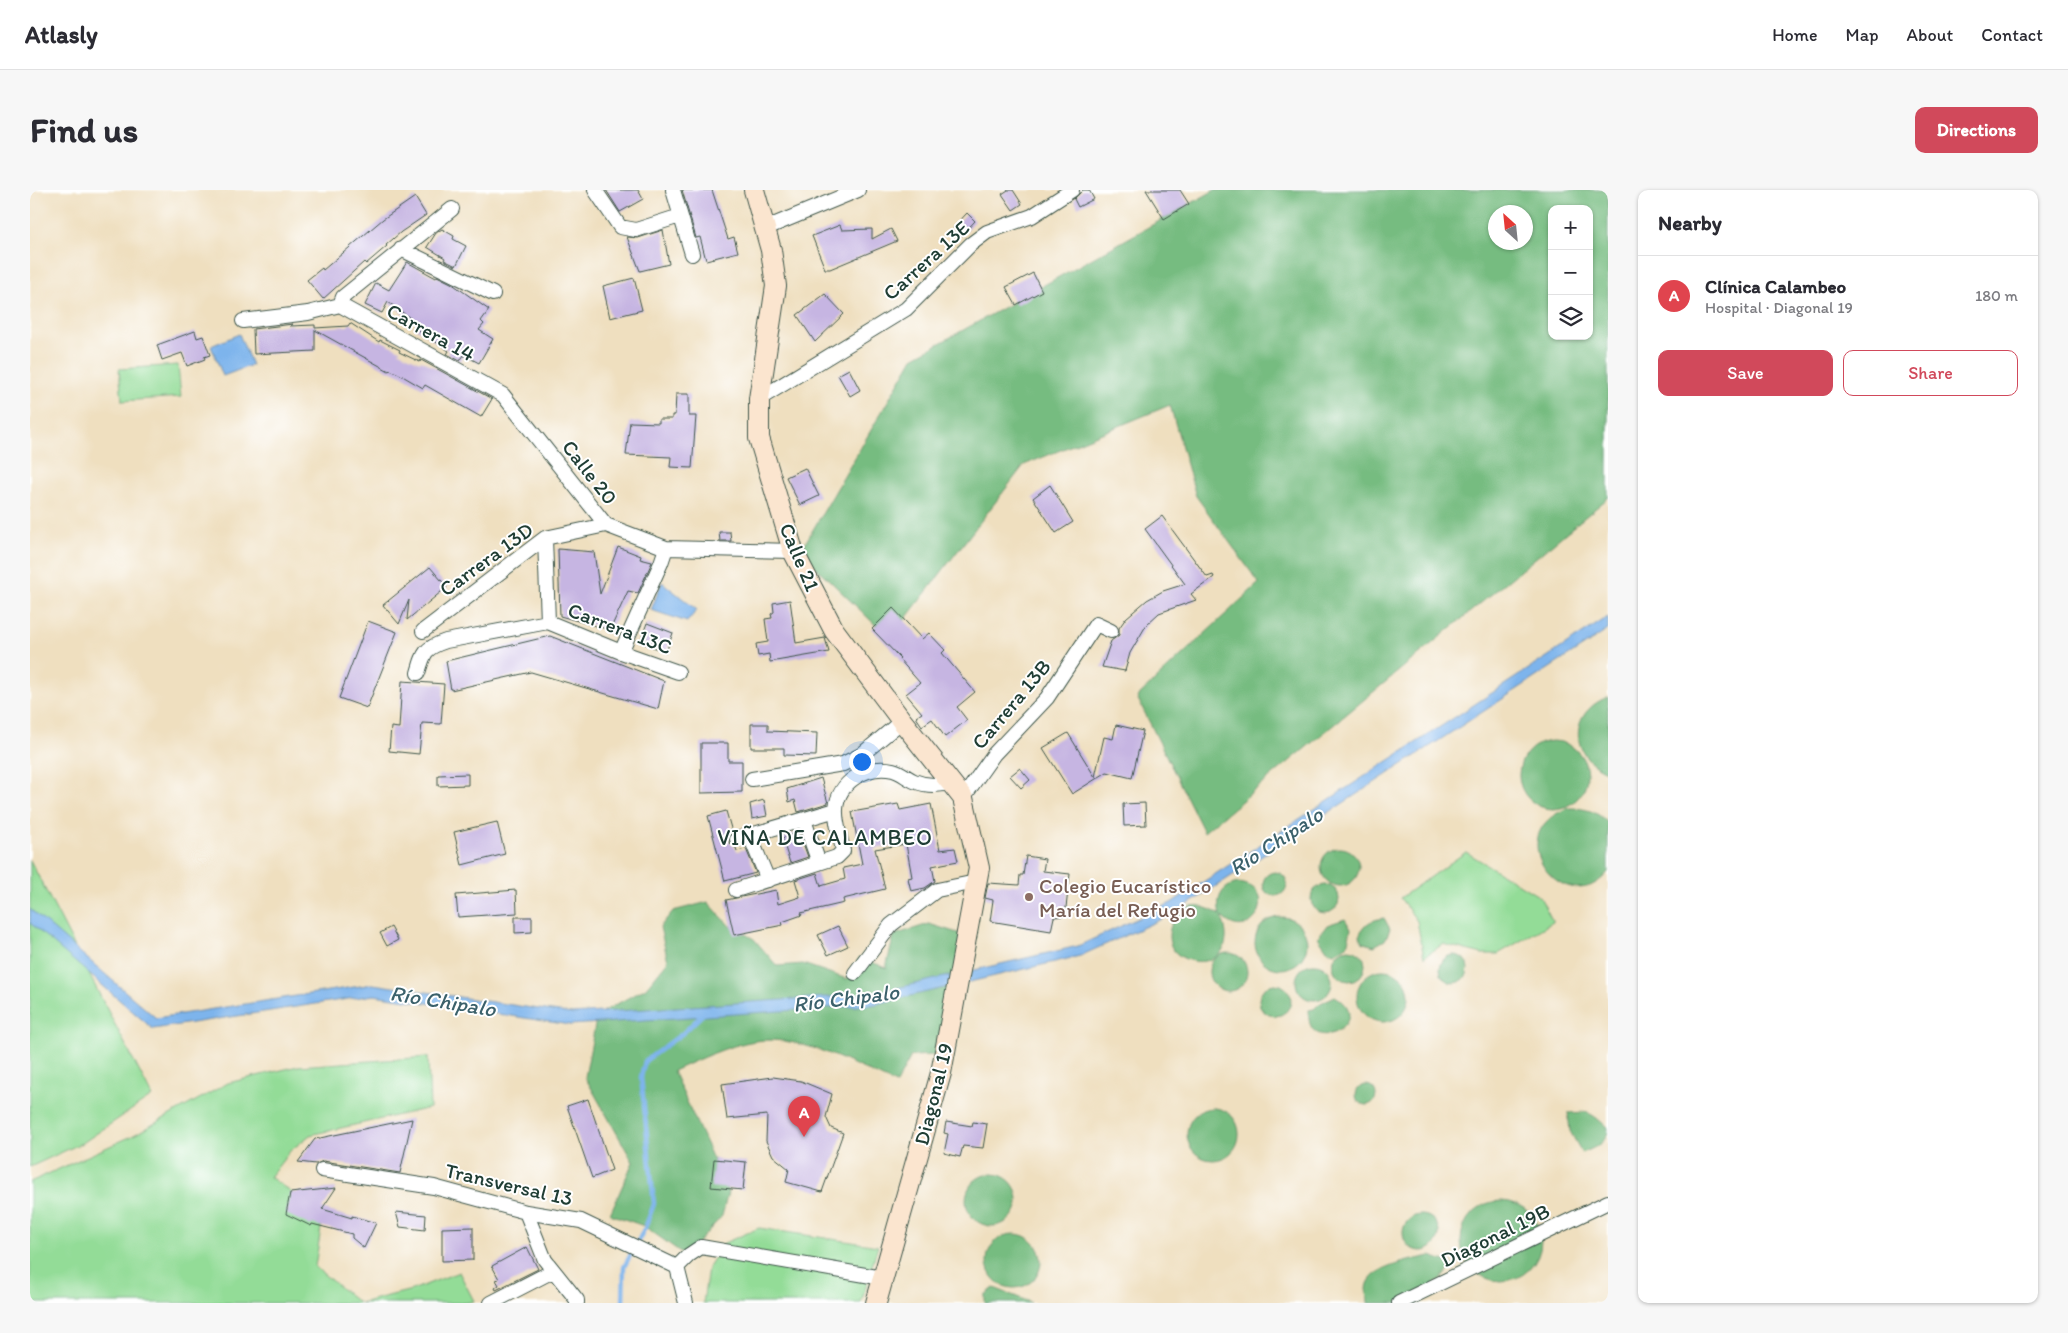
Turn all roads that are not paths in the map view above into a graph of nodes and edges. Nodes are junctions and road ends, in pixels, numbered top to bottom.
1 (595, 190) edge
2 (673, 190) edge
3 (754, 190) edge
4 (858, 190) edge
5 (1072, 190) edge
6 (452, 209) dead end
7 (680, 216) junction
8 (766, 228) junction
9 (401, 248) junction
10 (692, 254) dead end
11 (493, 294) dead end
12 (340, 304) junction
13 (243, 321) dead end
14 (503, 394) joint
15 (759, 399) junction
16 (606, 525) junction
17 (545, 538) junction
18 (666, 548) junction
19 (794, 551) junction
20 (548, 622) junction
21 (423, 631) dead end
22 (1111, 632) dead end
23 (621, 652) junction
24 (678, 672) dead end
25 (418, 673) dead end
26 (902, 721) junction
27 (752, 779) dead end
28 (952, 782) junction
29 (963, 798) junction
30 (836, 810) junction
31 (804, 820) junction
32 (819, 863) junction
33 (768, 880) junction
34 (976, 882) junction
35 (736, 890) dead end
36 (855, 973) dead end
37 (322, 1170) dead end
38 (1608, 1202) edge
39 (526, 1212) junction
40 (677, 1267) junction
41 (553, 1271) junction
42 (883, 1278) junction
43 (491, 1303) edge
44 (577, 1303) edge
45 (686, 1303) edge
46 (876, 1303) edge
47 (1399, 1303) edge

1 - 7 street
2 - 7 street
3 - 8 street, Calle 21
4 - 8 street
5 - 15 street, Carrera 13E
6 - 9 street
7 - 10 street
8 - 15 street, Calle 21
9 - 11 street
9 - 12 street
12 - 13 street
12 - 14 street, Carrera 14
14 - 16 street, Calle 20
15 - 19 street, Calle 21
16 - 17 street, Carrera 13D
16 - 18 street, Calle 20
17 - 20 street
17 - 21 street, Carrera 13D
18 - 19 street
18 - 23 street
19 - 26 street, Calle 21
20 - 23 street, Carrera 13C
20 - 25 street, Carrera 13C
22 - 29 street, Carrera 13B
23 - 24 street, Carrera 13C
26 - 27 street
26 - 28 street, Calle 21
28 - 29 street, Calle 21
28 - 30 street
29 - 34 street, Calle 21
30 - 31 street
30 - 32 street
31 - 32 street
31 - 33 street
32 - 33 street
33 - 35 street
34 - 36 street
34 - 42 street, Diagonal 19
37 - 39 street, Transversal 13
38 - 47 street, Diagonal 19B
39 - 40 street, Transversal 13
39 - 41 street
40 - 42 street
40 - 45 street
41 - 43 street
41 - 44 street
42 - 46 street, Diagonal 19

